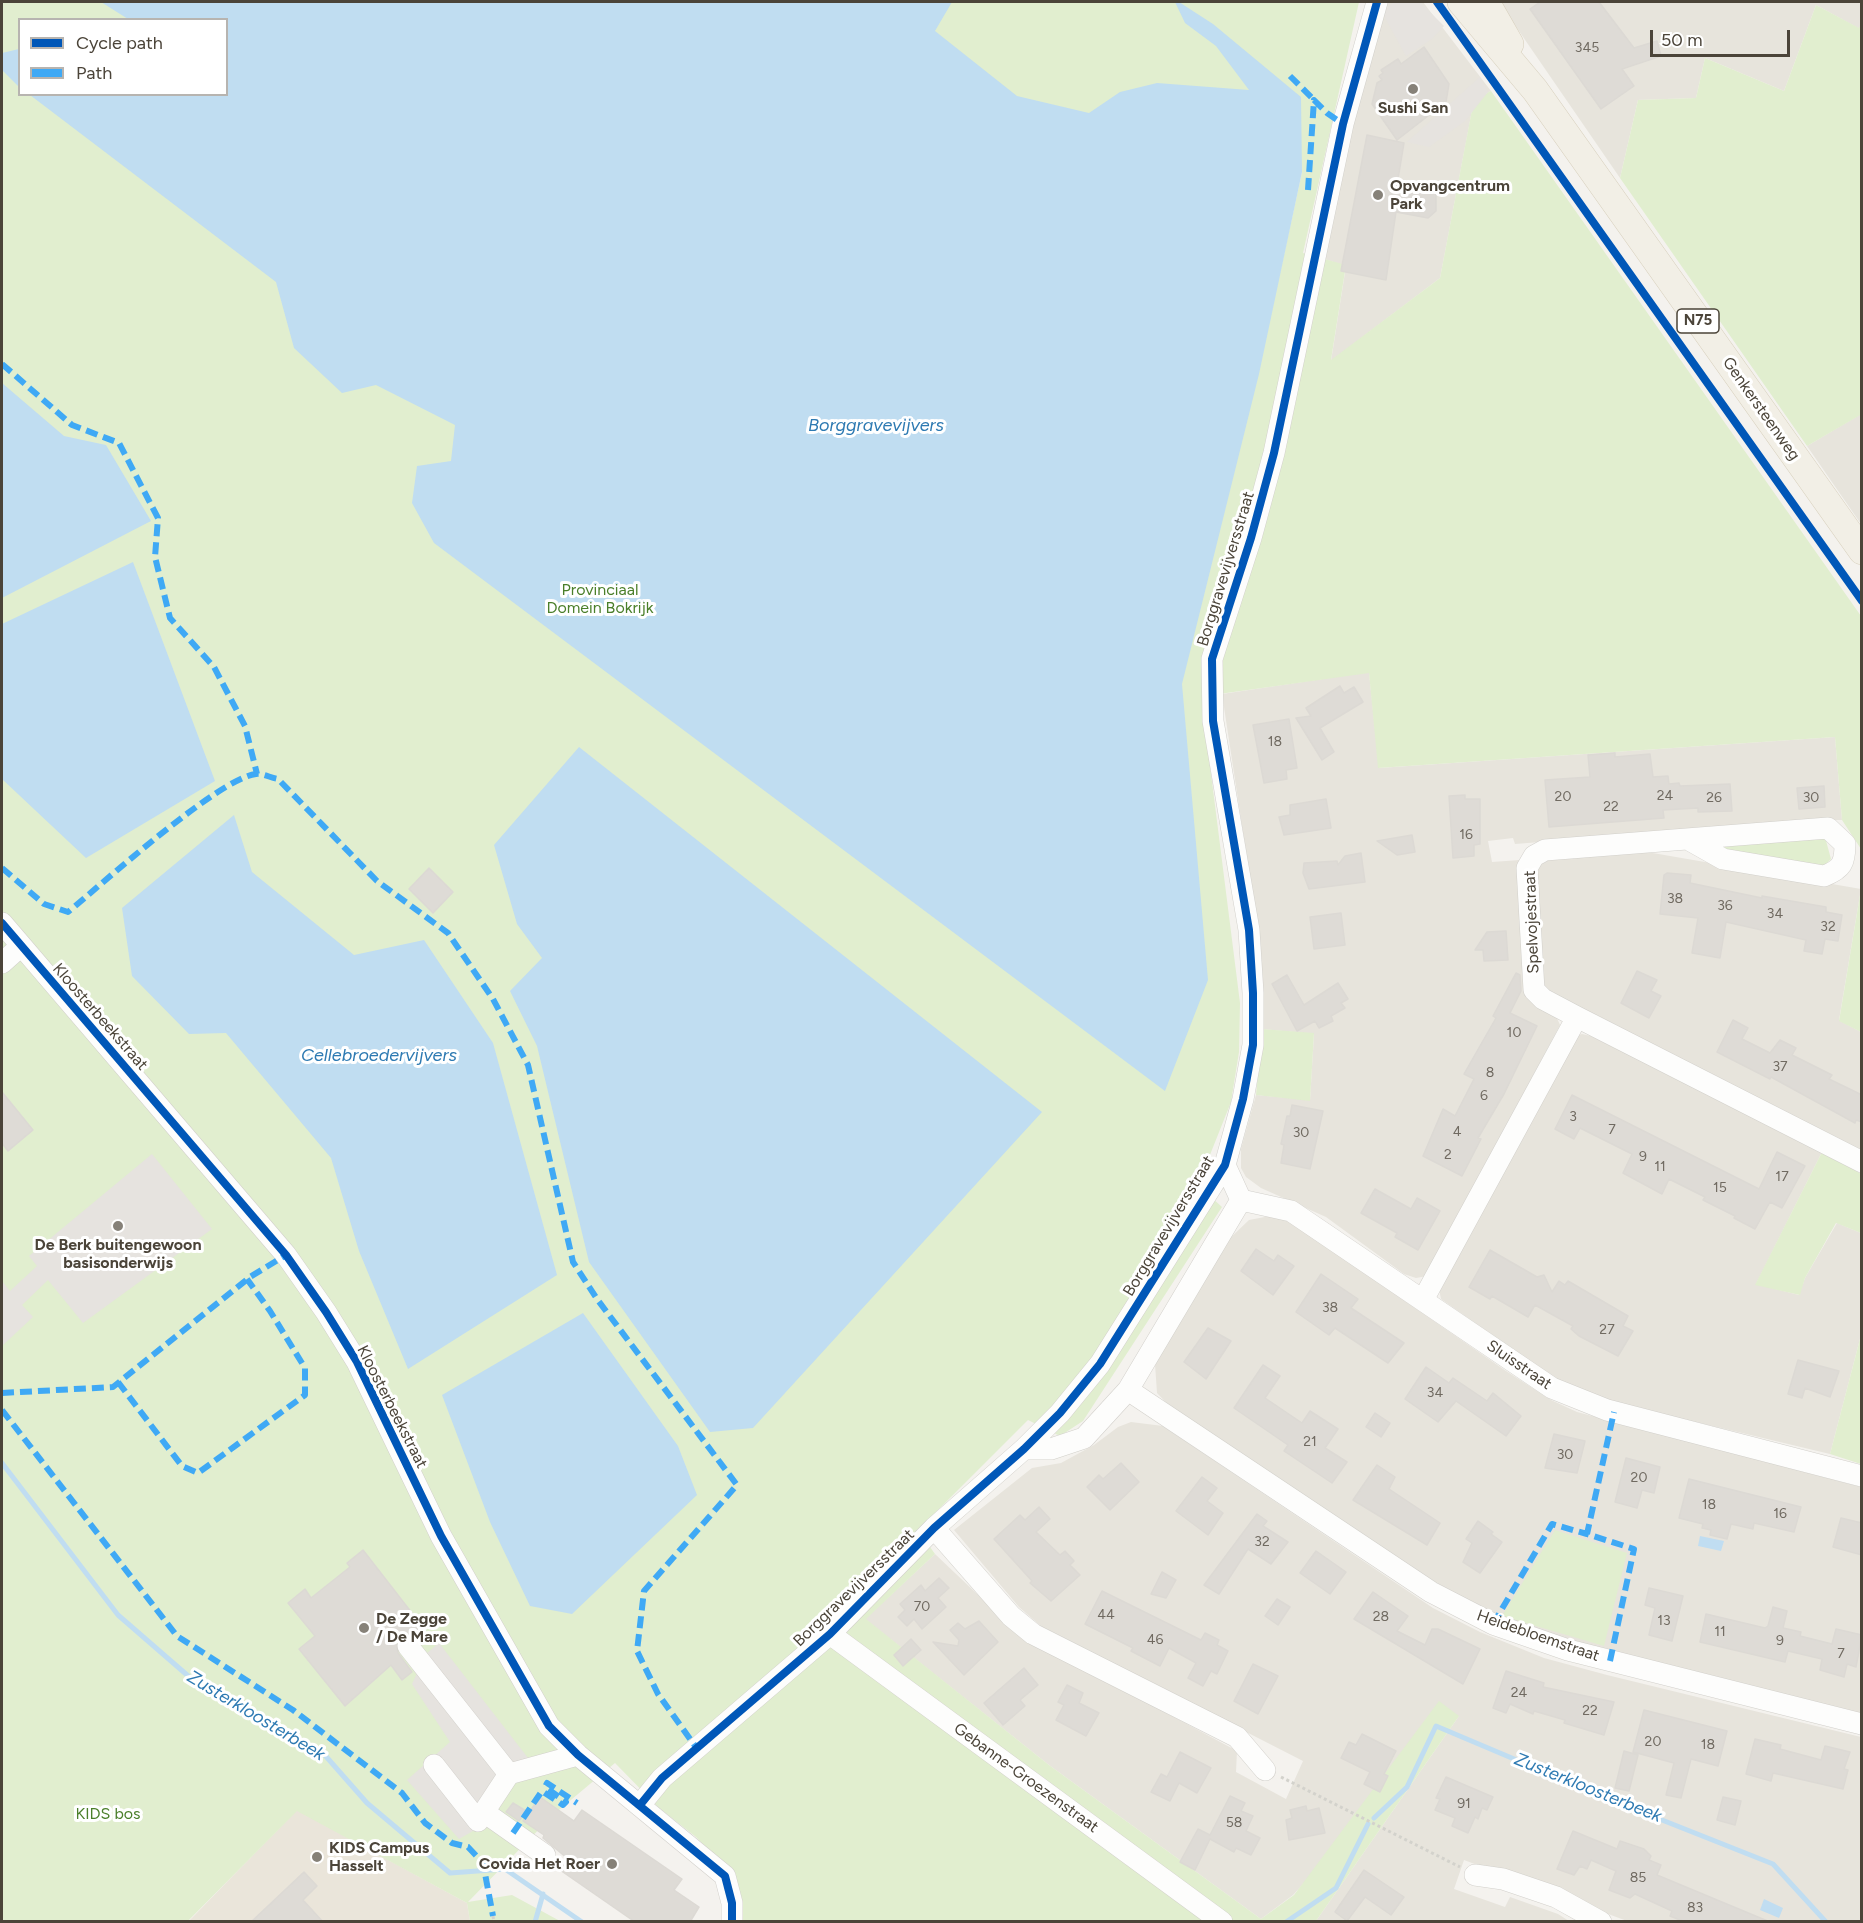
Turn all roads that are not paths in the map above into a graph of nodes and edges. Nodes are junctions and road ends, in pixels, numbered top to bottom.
1 (1377, 2) edge
2 (1461, 2) edge
3 (1486, 2) edge
4 (1535, 90) junction
5 (1862, 551) edge
6 (1691, 841) junction
7 (2, 923) edge
8 (21, 946) junction
9 (2, 963) edge
10 (1577, 1017) junction
11 (1862, 1161) edge
12 (1224, 1165) junction
13 (1240, 1200) junction
14 (1423, 1300) junction
15 (1128, 1390) junction
16 (1024, 1449) junction
17 (1862, 1476) edge
18 (934, 1528) junction
19 (830, 1634) junction
20 (408, 1646) dead end
21 (1862, 1724) edge
22 (578, 1755) junction
23 (434, 1765) dead end
24 (1265, 1770) road end
25 (509, 1774) junction
26 (640, 1805) junction
27 (484, 1812) junction
28 (545, 1855) dead end
29 (1475, 1875) road end
30 (1595, 1920) edge
31 (732, 1922) edge
32 (1222, 1922) edge

1 - 12 street, Borggravevijversstraat
2 - 4 main road, Genkersteenweg / N75
3 - 4 main road, Genkersteenweg / N75
4 - 5 main road, Genkersteenweg / N75
6 - 6 street, Spelvojestraat
6 - 10 street, Spelvojestraat
7 - 8 street, Kloosterbeekstraat
8 - 9 street
8 - 22 street, Kloosterbeekstraat
10 - 11 street, Spelvojestraat
10 - 14 street
12 - 13 street, Borggravevijversstraat
12 - 16 street, Borggravevijversstraat
13 - 14 street, Sluisstraat
13 - 15 street
14 - 17 street, Sluisstraat
15 - 16 street
15 - 21 street, Heidebloemstraat
16 - 18 street, Borggravevijversstraat
18 - 19 street, Borggravevijversstraat
18 - 24 street, Borggravevijversstraat
19 - 26 street, Borggravevijversstraat
19 - 32 street, Gebanne-Groezenstraat
20 - 25 street
22 - 25 street
22 - 26 street, Kloosterbeekstraat
23 - 27 street
25 - 27 street
26 - 31 street
27 - 28 street
29 - 30 street

